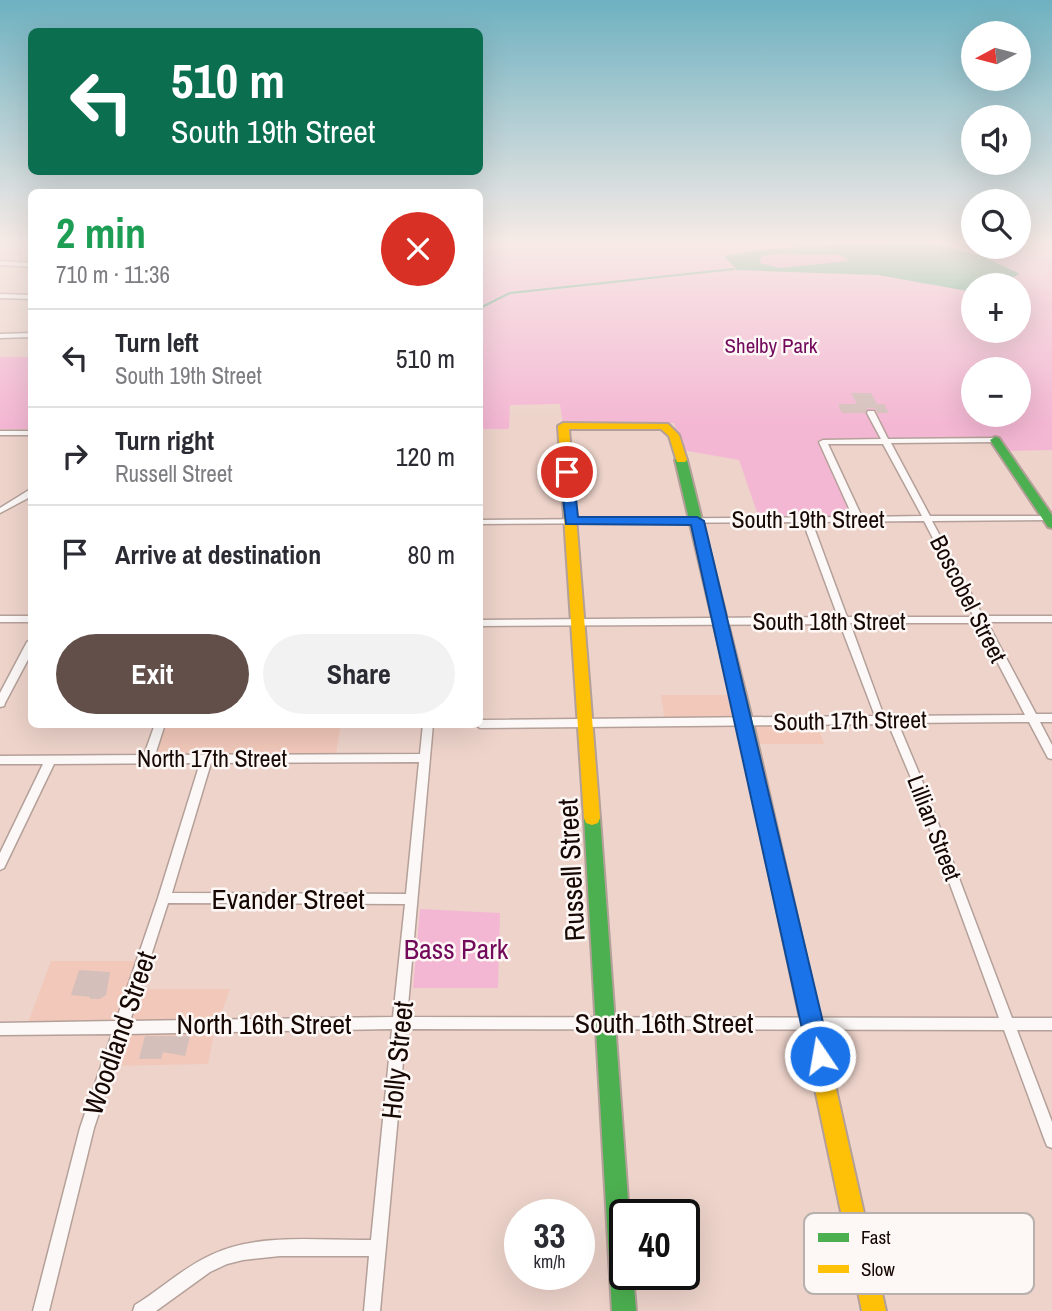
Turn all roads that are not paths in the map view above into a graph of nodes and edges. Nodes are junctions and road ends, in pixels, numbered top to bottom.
1 (28, 335) edge
2 (0, 336) edge
3 (871, 413) dead end
4 (0, 433) edge
5 (28, 433) edge
6 (995, 440) joint
7 (886, 441) junction
8 (28, 494) edge
9 (0, 511) edge
10 (859, 520) junction
11 (927, 520) junction
12 (1051, 520) edge
13 (697, 521) junction
14 (807, 521) junction
15 (483, 522) edge
16 (571, 522) junction
17 (0, 619) edge
18 (28, 619) edge
19 (1052, 619) edge
20 (979, 621) junction
21 (721, 622) junction
22 (844, 622) junction
23 (483, 623) edge
24 (579, 623) junction
25 (28, 650) edge
26 (0, 703) edge
27 (1030, 718) junction
28 (1052, 718) edge
29 (885, 720) junction
30 (587, 723) junction
31 (745, 723) junction
32 (483, 724) edge
33 (159, 728) edge
34 (428, 728) edge
35 (1052, 755) edge
36 (206, 758) junction
37 (424, 758) junction
38 (148, 759) junction
39 (0, 760) edge
40 (50, 760) junction
41 (0, 865) edge
42 (164, 898) junction
43 (411, 900) junction
44 (812, 1022) junction
45 (401, 1023) junction
46 (604, 1023) junction
47 (1052, 1024) edge
48 (123, 1025) junction
49 (1008, 1025) junction
50 (0, 1028) edge
51 (1052, 1141) edge
52 (853, 1213) edge
53 (377, 1248) junction
54 (41, 1311) edge
55 (141, 1311) edge
56 (372, 1311) edge
57 (624, 1311) edge

1 - 2 street
3 - 7 street, Boscobel Street
4 - 5 street
6 - 7 street
6 - 12 street
7 - 10 street
7 - 11 street, Boscobel Street
8 - 9 street
10 - 11 street, South 19th Street
10 - 14 street, South 19th Street
11 - 12 street, South 19th Street
11 - 20 street, Boscobel Street
13 - 14 street, South 19th Street
13 - 16 street, South 19th Street
13 - 16 street, Russell Street
13 - 21 street
14 - 22 street, Lillian Street
15 - 16 street, South 19th Street
16 - 24 street, Russell Street
17 - 18 street
19 - 20 street, South 18th Street
20 - 22 street, South 18th Street
20 - 27 street, Boscobel Street
21 - 22 street, South 18th Street
21 - 24 street, South 18th Street
21 - 31 street
22 - 29 street, Lillian Street
23 - 24 street, South 18th Street
24 - 30 street, Russell Street
25 - 26 street
27 - 28 street, South 17th Street
27 - 29 street, South 17th Street
27 - 35 street, Boscobel Street
29 - 31 street, South 17th Street
29 - 49 street, Lillian Street
30 - 31 street, South 17th Street
30 - 32 street, South 17th Street
30 - 46 street, Russell Street
31 - 44 street
33 - 38 street
34 - 37 street, Holly Street
36 - 37 street, North 17th Street
36 - 38 street, North 17th Street
36 - 42 street, Woodland Street
37 - 43 street, Holly Street
38 - 40 street, North 17th Street
39 - 40 street, North 17th Street
40 - 41 street
42 - 43 street, Evander Street
42 - 48 street, Woodland Street
43 - 45 street, Holly Street
44 - 46 street, South 16th Street
44 - 49 street, South 16th Street
44 - 52 street
45 - 46 street, South 16th Street
45 - 48 street, North 16th Street
45 - 53 street, Holly Street
46 - 57 street, Russell Street
47 - 49 street, South 16th Street
48 - 50 street, North 16th Street
48 - 54 street, Woodland Street
49 - 51 street, Lillian Street
53 - 55 street
53 - 56 street, Holly Street

